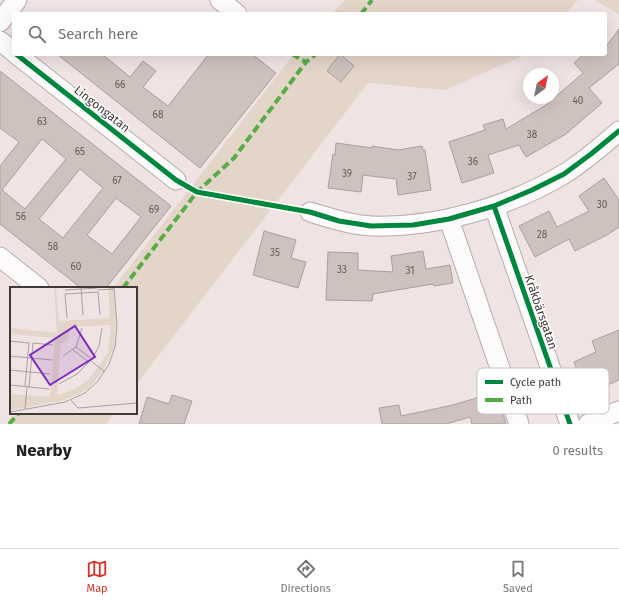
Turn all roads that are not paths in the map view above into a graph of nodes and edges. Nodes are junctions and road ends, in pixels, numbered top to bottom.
1 (17, 0) edge
2 (220, 0) edge
3 (235, 12) edge
4 (0, 22) edge
5 (0, 41) edge
6 (12, 50) edge
7 (19, 56) edge
8 (619, 131) edge
9 (176, 180) dead end
10 (494, 206) junction
11 (310, 212) dead end
12 (449, 219) junction
13 (0, 257) edge
14 (38, 287) edge
15 (500, 368) edge
16 (550, 368) edge
17 (619, 411) edge
18 (516, 414) edge
19 (567, 414) edge
20 (519, 424) edge
21 (570, 424) edge
22 (588, 424) edge

1 - 4 street
2 - 3 street
5 - 6 street
7 - 9 street, Lingongatan
8 - 10 street
10 - 12 street
10 - 16 street, Kråkbärsgatan
11 - 12 street
12 - 15 street
13 - 14 street
17 - 22 street
18 - 20 street
19 - 21 street, Kråkbärsgatan

